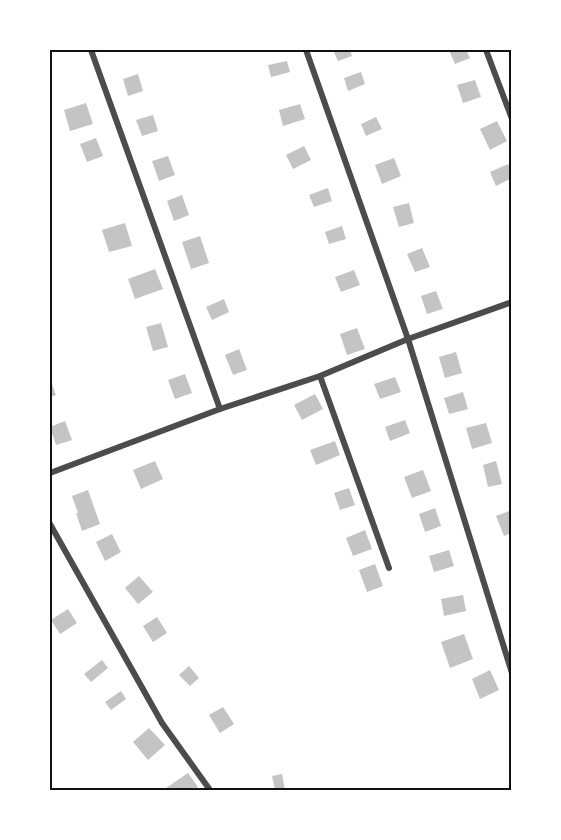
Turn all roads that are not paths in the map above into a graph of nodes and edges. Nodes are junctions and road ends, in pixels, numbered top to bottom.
1 (92, 50) edge
2 (306, 50) edge
3 (486, 50) edge
4 (512, 119) edge
5 (512, 302) edge
6 (408, 339) junction
7 (320, 376) junction
8 (220, 409) junction
9 (50, 473) edge
10 (50, 524) edge
11 (389, 568) dead end
12 (512, 673) edge
13 (210, 790) edge

1 - 8 street
2 - 6 street
3 - 4 street
5 - 6 street
6 - 7 street
6 - 12 street
7 - 8 street
7 - 11 street
8 - 9 street
10 - 13 street

